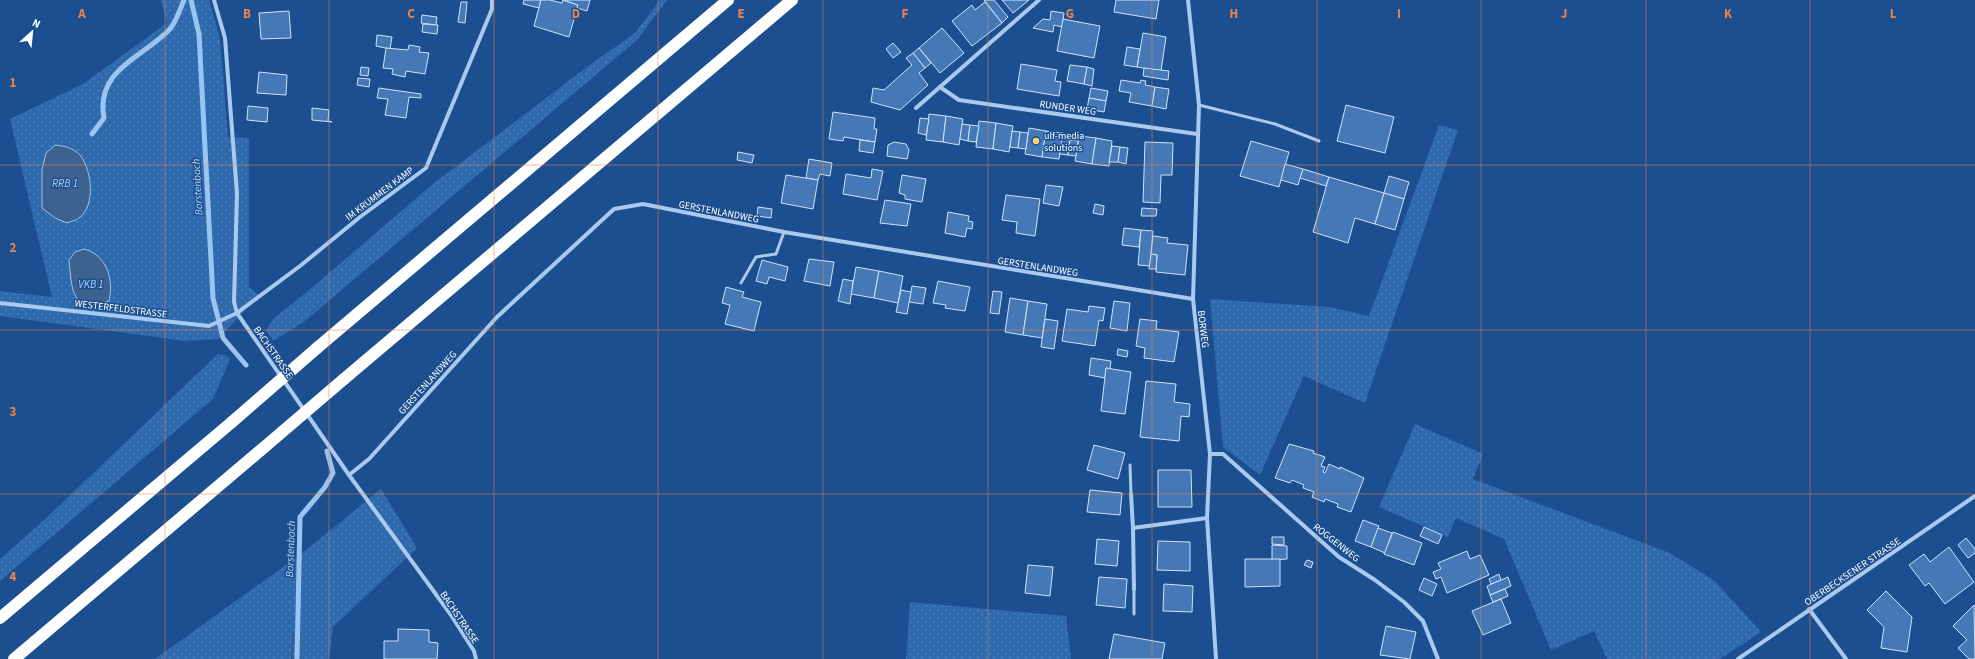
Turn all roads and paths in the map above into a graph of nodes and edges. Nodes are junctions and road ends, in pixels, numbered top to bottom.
1 (214, 0) edge
2 (492, 0) edge
3 (728, 0) edge
4 (792, 0) edge
5 (1039, 0) edge
6 (1188, 0) edge
7 (940, 87) junction
8 (1198, 105) junction
9 (916, 108) dead end
10 (1197, 134) junction
11 (1320, 141) dead end
12 (784, 232) junction
13 (741, 283) dead end
14 (1192, 299) junction
15 (0, 302) edge
16 (235, 314) junction
17 (1210, 454) junction
18 (1130, 465) dead end
19 (349, 475) junction
20 (1131, 494) joint
21 (1975, 496) edge
22 (1207, 518) junction
23 (1133, 528) junction
24 (1134, 589) joint
25 (1809, 609) junction
26 (1134, 614) dead end
27 (0, 618) edge
28 (14, 659) edge
29 (475, 659) edge
30 (1216, 659) edge
31 (1438, 659) edge
32 (1738, 659) edge
33 (1846, 659) edge

1 - 16 street, BACHSTRASSE
2 - 16 street, IM KRUMMEN KAMP
3 - 27 highway, bridge
4 - 28 highway, bridge
5 - 7 street
6 - 8 street, BORWEG
7 - 9 street
7 - 10 street, RUNDER WEG
8 - 10 street, BORWEG
8 - 11 lane
10 - 14 street, BORWEG
12 - 13 lane
12 - 14 street, GERSTENLANDWEG
12 - 19 street, GERSTENLANDWEG
14 - 17 street, BORWEG
15 - 16 street, WESTERFELDSTRASSE
16 - 19 street, BACHSTRASSE
17 - 22 street, BORWEG
17 - 31 street, ROGGENWEG
18 - 20 lane
19 - 29 street, BACHSTRASSE
20 - 23 street
21 - 25 street, OBERBECKSENER STRASSE
22 - 23 street
22 - 30 street, BORWEG
23 - 24 street
24 - 26 lane
25 - 32 street, OBERBECKSENER STRASSE
25 - 33 street

